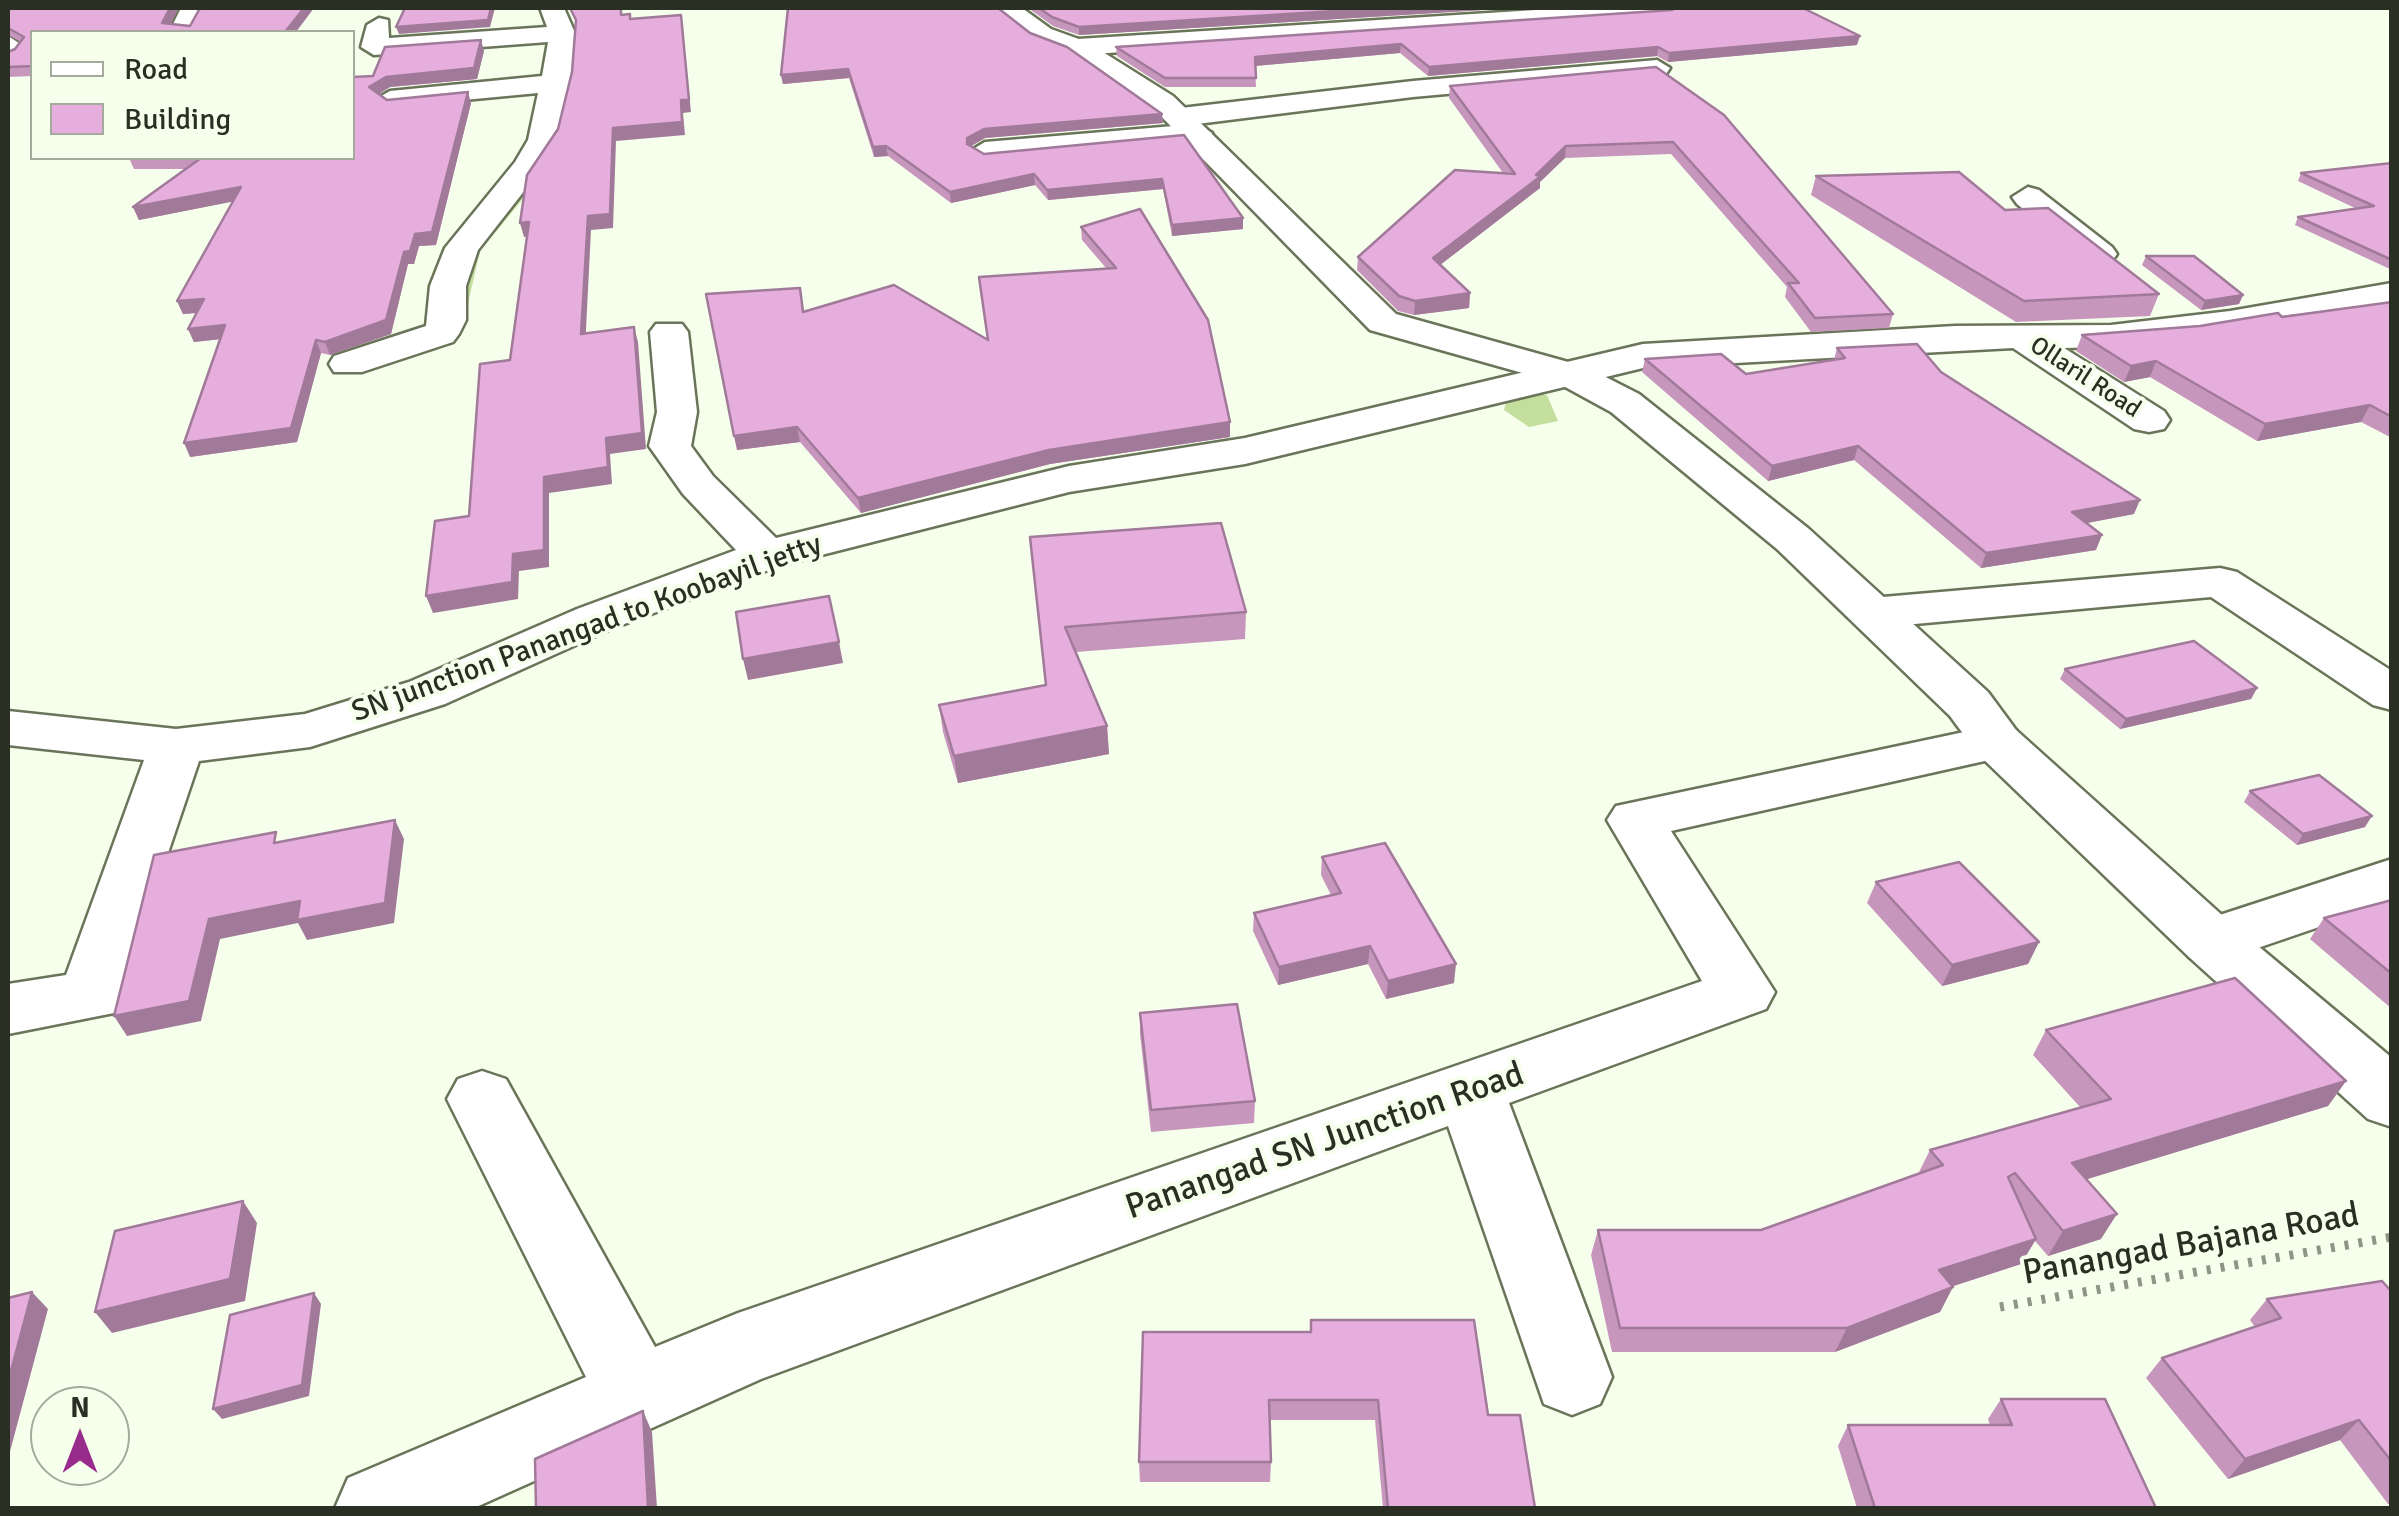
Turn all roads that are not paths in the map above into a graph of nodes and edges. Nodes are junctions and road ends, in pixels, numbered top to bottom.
1 (1007, 8) edge
2 (1669, 8) edge
3 (557, 20) edge
4 (1494, 21) junction
5 (379, 25) dead end
6 (8, 44) edge
7 (1532, 45) edge
8 (1078, 47) junction
9 (8, 52) edge
10 (1657, 68) edge
11 (1593, 74) junction
12 (557, 83) junction
13 (1618, 93) edge
14 (390, 100) edge
15 (1189, 125) junction
16 (985, 152) edge
17 (2028, 196) dead end
18 (2392, 294) edge
19 (2192, 327) junction
20 (669, 332) dead end
21 (2020, 336) junction
22 (348, 364) dead end
23 (1572, 375) junction
24 (2150, 420) dead end
25 (766, 555) junction
26 (1872, 613) junction
27 (2392, 694) edge
28 (8, 728) edge
29 (1997, 742) junction
30 (176, 746) junction
31 (2392, 880) edge
32 (2211, 941) junction
33 (8, 1009) edge
34 (1470, 1090) junction
35 (482, 1099) dead end
36 (2392, 1099) edge
37 (1572, 1377) dead end
38 (638, 1394) junction
39 (378, 1508) edge

1 - 8 street
2 - 4 street
3 - 5 street
3 - 12 street
4 - 7 street
4 - 8 street
6 - 9 street
8 - 15 street
10 - 11 street
11 - 13 street
11 - 15 street
12 - 14 street
12 - 22 street
15 - 16 street
15 - 23 street
17 - 19 street
18 - 19 street, SN junction Panangad to Koobayil jetty
19 - 21 street, SN junction Panangad to Koobayil jetty
20 - 25 street
21 - 23 street, SN junction Panangad to Koobayil jetty
21 - 24 street, Ollaril Road
23 - 25 street, SN junction Panangad to Koobayil jetty
23 - 26 street
25 - 30 street, SN junction Panangad to Koobayil jetty
26 - 27 street
26 - 29 street
28 - 30 street, SN junction Panangad to Koobayil jetty
29 - 32 street
29 - 34 street, Panangad SN Junction Road
30 - 33 street
31 - 32 street
32 - 36 street
34 - 37 street
34 - 38 street, Panangad SN Junction Road
35 - 38 street
38 - 39 street, Panangad SN Junction Road

